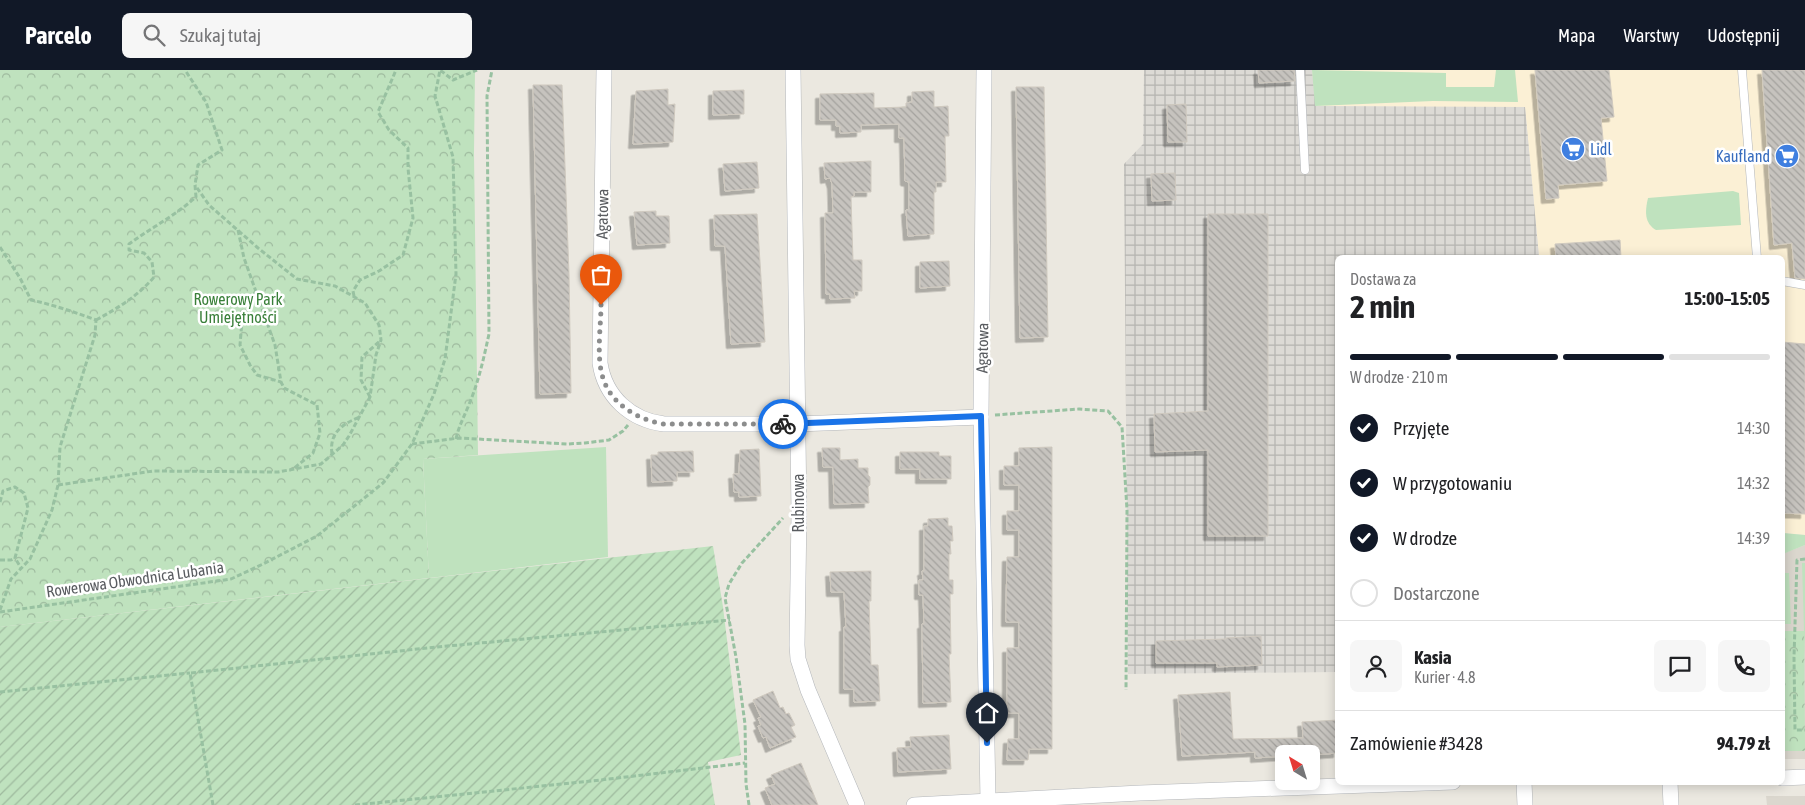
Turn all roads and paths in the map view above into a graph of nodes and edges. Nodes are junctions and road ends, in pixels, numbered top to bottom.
1 (185, 70) edge
2 (396, 70) edge
3 (440, 70) edge
4 (477, 70) edge
5 (492, 70) edge
6 (604, 70) edge
7 (793, 70) edge
8 (984, 70) edge
9 (1300, 70) edge
10 (1742, 70) edge
11 (1305, 170) dead end
12 (195, 185) junction
13 (238, 230) junction
14 (0, 247) edge
15 (1757, 255) edge
16 (1785, 282) edge
17 (1805, 285) edge
18 (256, 292) junction
19 (354, 297) junction
20 (96, 320) junction
21 (381, 340) junction
22 (281, 382) junction
23 (370, 397) junction
24 (631, 412) junction
25 (981, 416) junction
26 (360, 417) junction
27 (797, 424) junction
28 (456, 439) junction
29 (412, 444) junction
30 (332, 454) junction
31 (293, 469) junction
32 (107, 479) dead end
33 (58, 485) junction
34 (0, 502) edge
35 (799, 513) junction
36 (15, 558) junction
37 (1805, 559) edge
38 (0, 560) edge
39 (21, 568) junction
40 (0, 611) edge
41 (730, 620) junction
42 (190, 672) junction
43 (1126, 690) dead end
44 (0, 692) edge
45 (1805, 730) edge
46 (745, 763) junction
47 (1805, 777) edge
48 (1785, 778) edge
49 (1360, 785) edge
50 (1524, 785) edge
51 (1670, 785) edge
52 (1140, 799) edge
53 (988, 800) junction
54 (213, 805) edge
55 (355, 805) edge
56 (749, 805) edge
57 (857, 805) edge
58 (914, 805) edge
59 (1525, 805) edge
60 (1671, 805) edge

1 - 12 path
2 - 19 path
3 - 4 path
3 - 29 path, Rowerowa Obwodnica Lubania
5 - 28 path
6 - 24 street, Agatowa
7 - 27 street, Rubinowa
8 - 25 street, Agatowa
9 - 11 lane
10 - 15 lane
12 - 13 path
12 - 20 path
13 - 18 path
13 - 19 path
14 - 20 path
16 - 17 lane
18 - 22 path
18 - 22 path
19 - 21 path
20 - 33 path
21 - 23 path
21 - 23 path
22 - 31 path
23 - 26 path
24 - 27 street
24 - 28 path
25 - 27 street
25 - 43 path
25 - 53 street, Agatowa
26 - 30 path
26 - 30 path
27 - 35 street, Rubinowa
28 - 29 path
29 - 40 path, Rowerowa Obwodnica Lubania
30 - 31 path
31 - 33 path
32 - 33 path
33 - 39 path
34 - 36 path
35 - 41 path
35 - 57 street, Rubinowa
36 - 38 path
36 - 39 path
37 - 45 path
39 - 40 path
41 - 42 path
41 - 46 path
42 - 44 path
42 - 54 path
46 - 55 path
46 - 56 path
47 - 48 street
49 - 52 street
50 - 59 street
51 - 60 street
52 - 53 street
53 - 58 street

